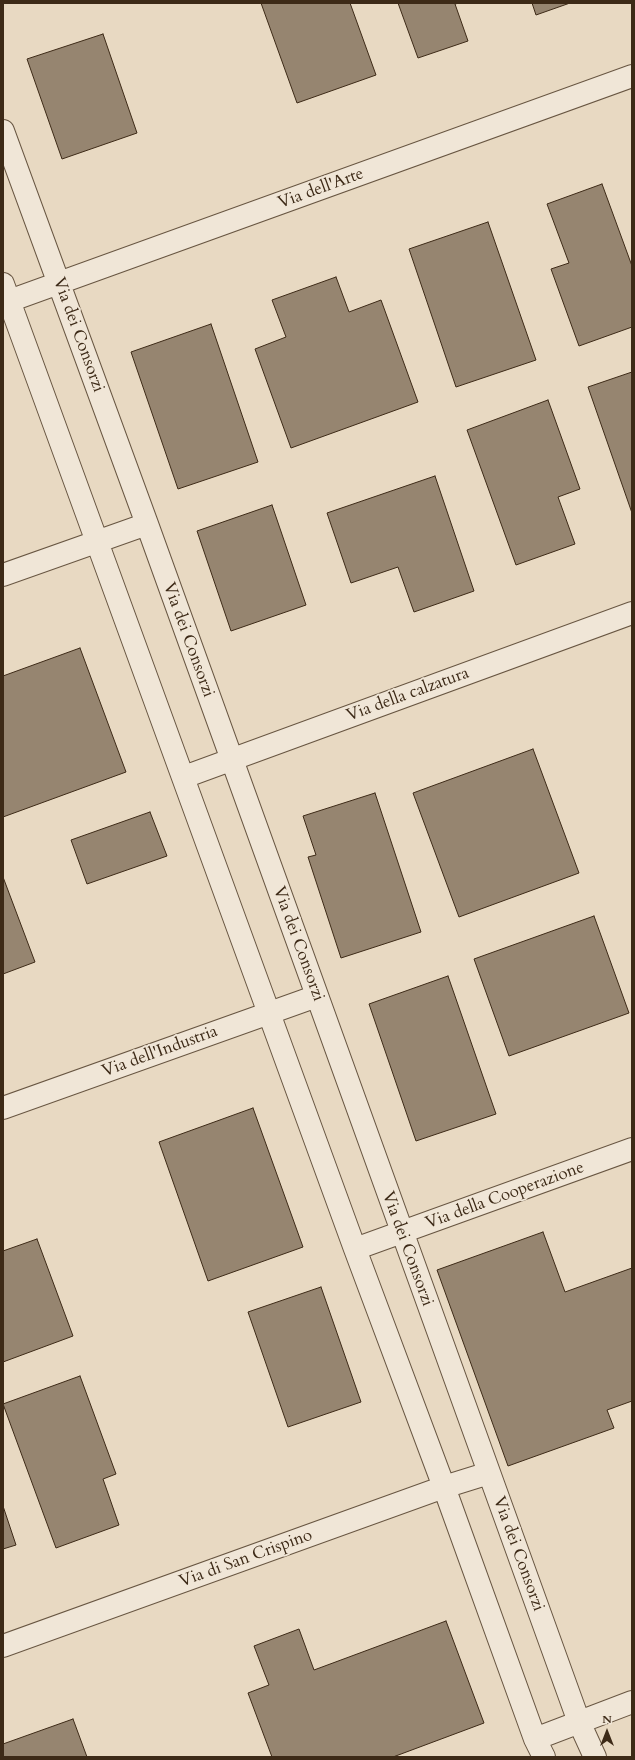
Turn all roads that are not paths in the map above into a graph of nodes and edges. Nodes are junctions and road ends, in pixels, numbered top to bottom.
1 (632, 76) edge
2 (3, 131) edge
3 (59, 284) junction
4 (6, 292) edge
5 (147, 524) junction
6 (98, 541) junction
7 (3, 575) edge
8 (632, 612) edge
9 (231, 760) junction
10 (184, 777) junction
11 (317, 996) junction
12 (270, 1012) junction
13 (3, 1108) edge
14 (632, 1149) edge
15 (401, 1233) junction
16 (355, 1249) junction
17 (489, 1473) junction
18 (444, 1488) junction
19 (3, 1646) edge
20 (632, 1702) edge
21 (579, 1722) junction
22 (539, 1748) edge
23 (595, 1757) edge

1 - 3 street, Via dell'Arte
2 - 3 street, Via dei Consorzi
3 - 4 street, Via dell'Arte
3 - 5 street, Via dei Consorzi
4 - 6 street
5 - 6 street
5 - 9 street, Via dei Consorzi
6 - 7 street
6 - 10 street
8 - 9 street, Via della calzatura
9 - 10 street, Via della calzatura
9 - 11 street, Via dei Consorzi
10 - 12 street
11 - 12 street, Via dell'Industria
11 - 15 street, Via dei Consorzi
12 - 13 street, Via dell'Industria
12 - 16 street
14 - 15 street, Via della Cooperazione
15 - 16 street, Via della Cooperazione
15 - 17 street, Via dei Consorzi
16 - 18 street
17 - 18 street, Via di San Crispino
17 - 21 street, Via dei Consorzi
18 - 19 street, Via di San Crispino
18 - 22 street
20 - 21 street
21 - 22 street
21 - 23 street, Via dei Consorzi

